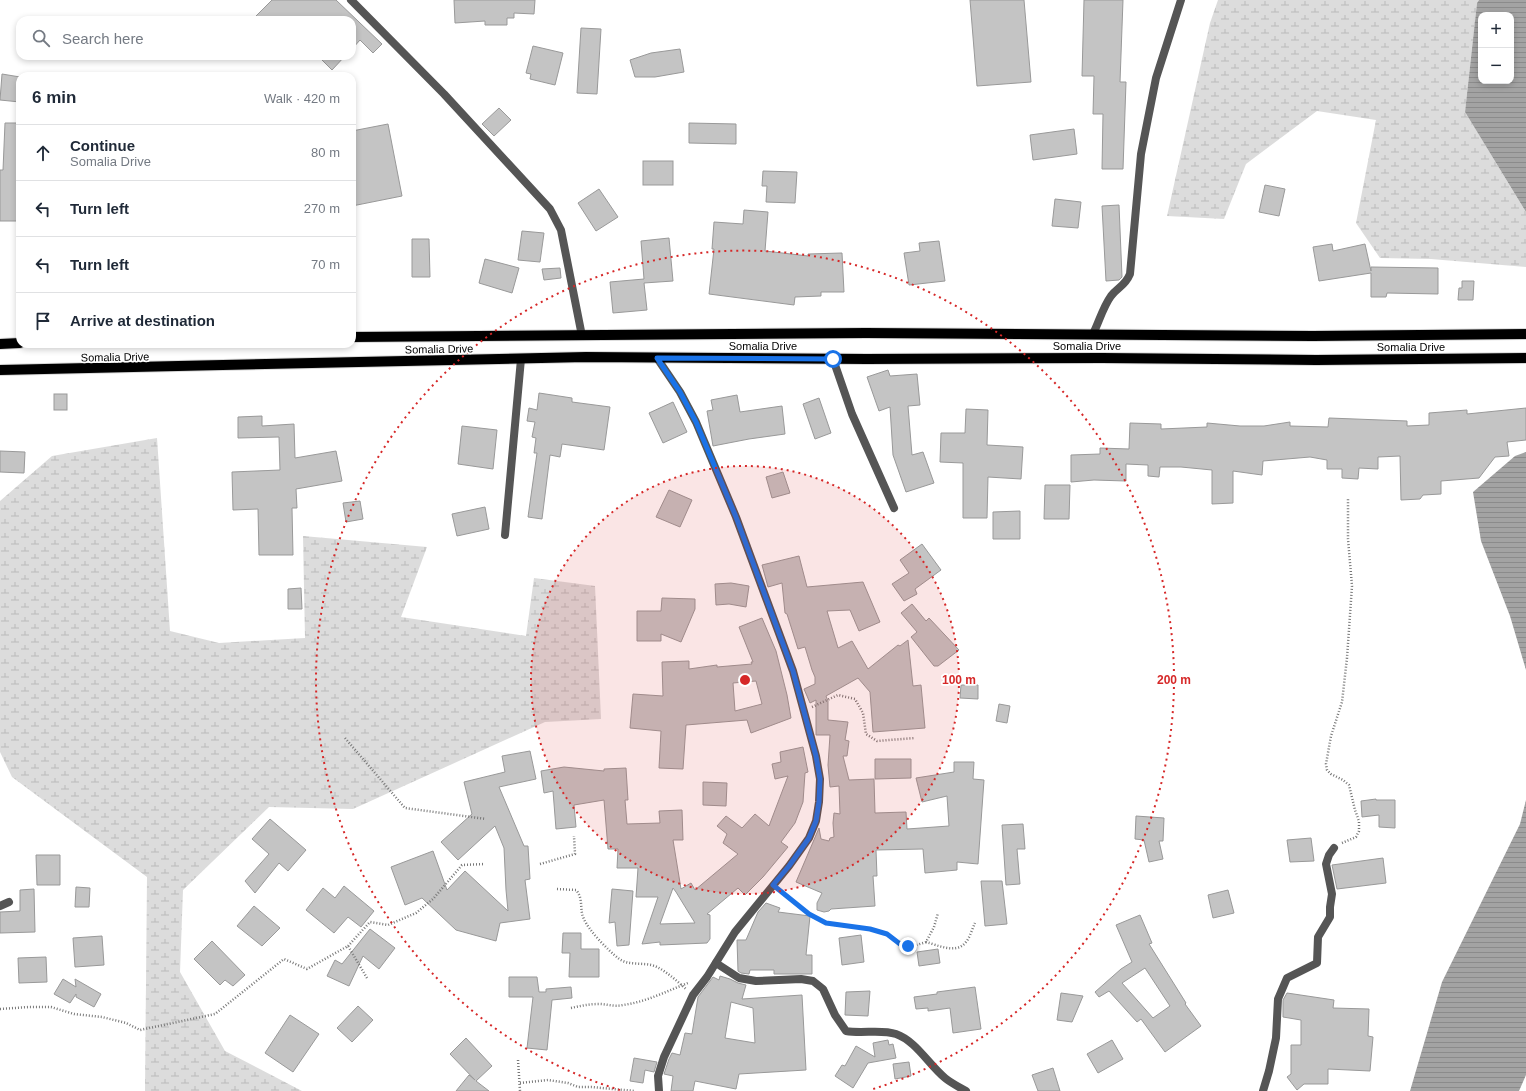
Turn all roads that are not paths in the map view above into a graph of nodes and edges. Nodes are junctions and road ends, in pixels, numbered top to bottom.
1 (351, 0) edge
2 (1181, 0) edge
3 (1093, 334) junction
4 (1526, 334) edge
5 (582, 336) junction
6 (356, 337) edge
7 (16, 343) edge
8 (0, 344) edge
9 (657, 358) junction
10 (1526, 358) edge
11 (521, 359) junction
12 (833, 359) junction
13 (0, 370) edge
14 (894, 508) dead end
15 (505, 535) dead end
16 (1334, 848) road end
17 (8, 902) dead end
18 (0, 906) edge
19 (716, 962) junction
20 (659, 1091) edge
21 (966, 1091) edge
22 (1263, 1091) edge

1 - 5 street
2 - 3 street
3 - 4 main road, Somalia Drive
3 - 5 main road, Somalia Drive
5 - 6 main road, Somalia Drive
7 - 8 main road
9 - 11 main road, Somalia Drive
9 - 12 main road, Somalia Drive
9 - 19 street
10 - 12 main road, Somalia Drive
11 - 13 main road, Somalia Drive
11 - 15 street
12 - 14 street
16 - 22 street
17 - 18 street
19 - 20 street
19 - 21 street

